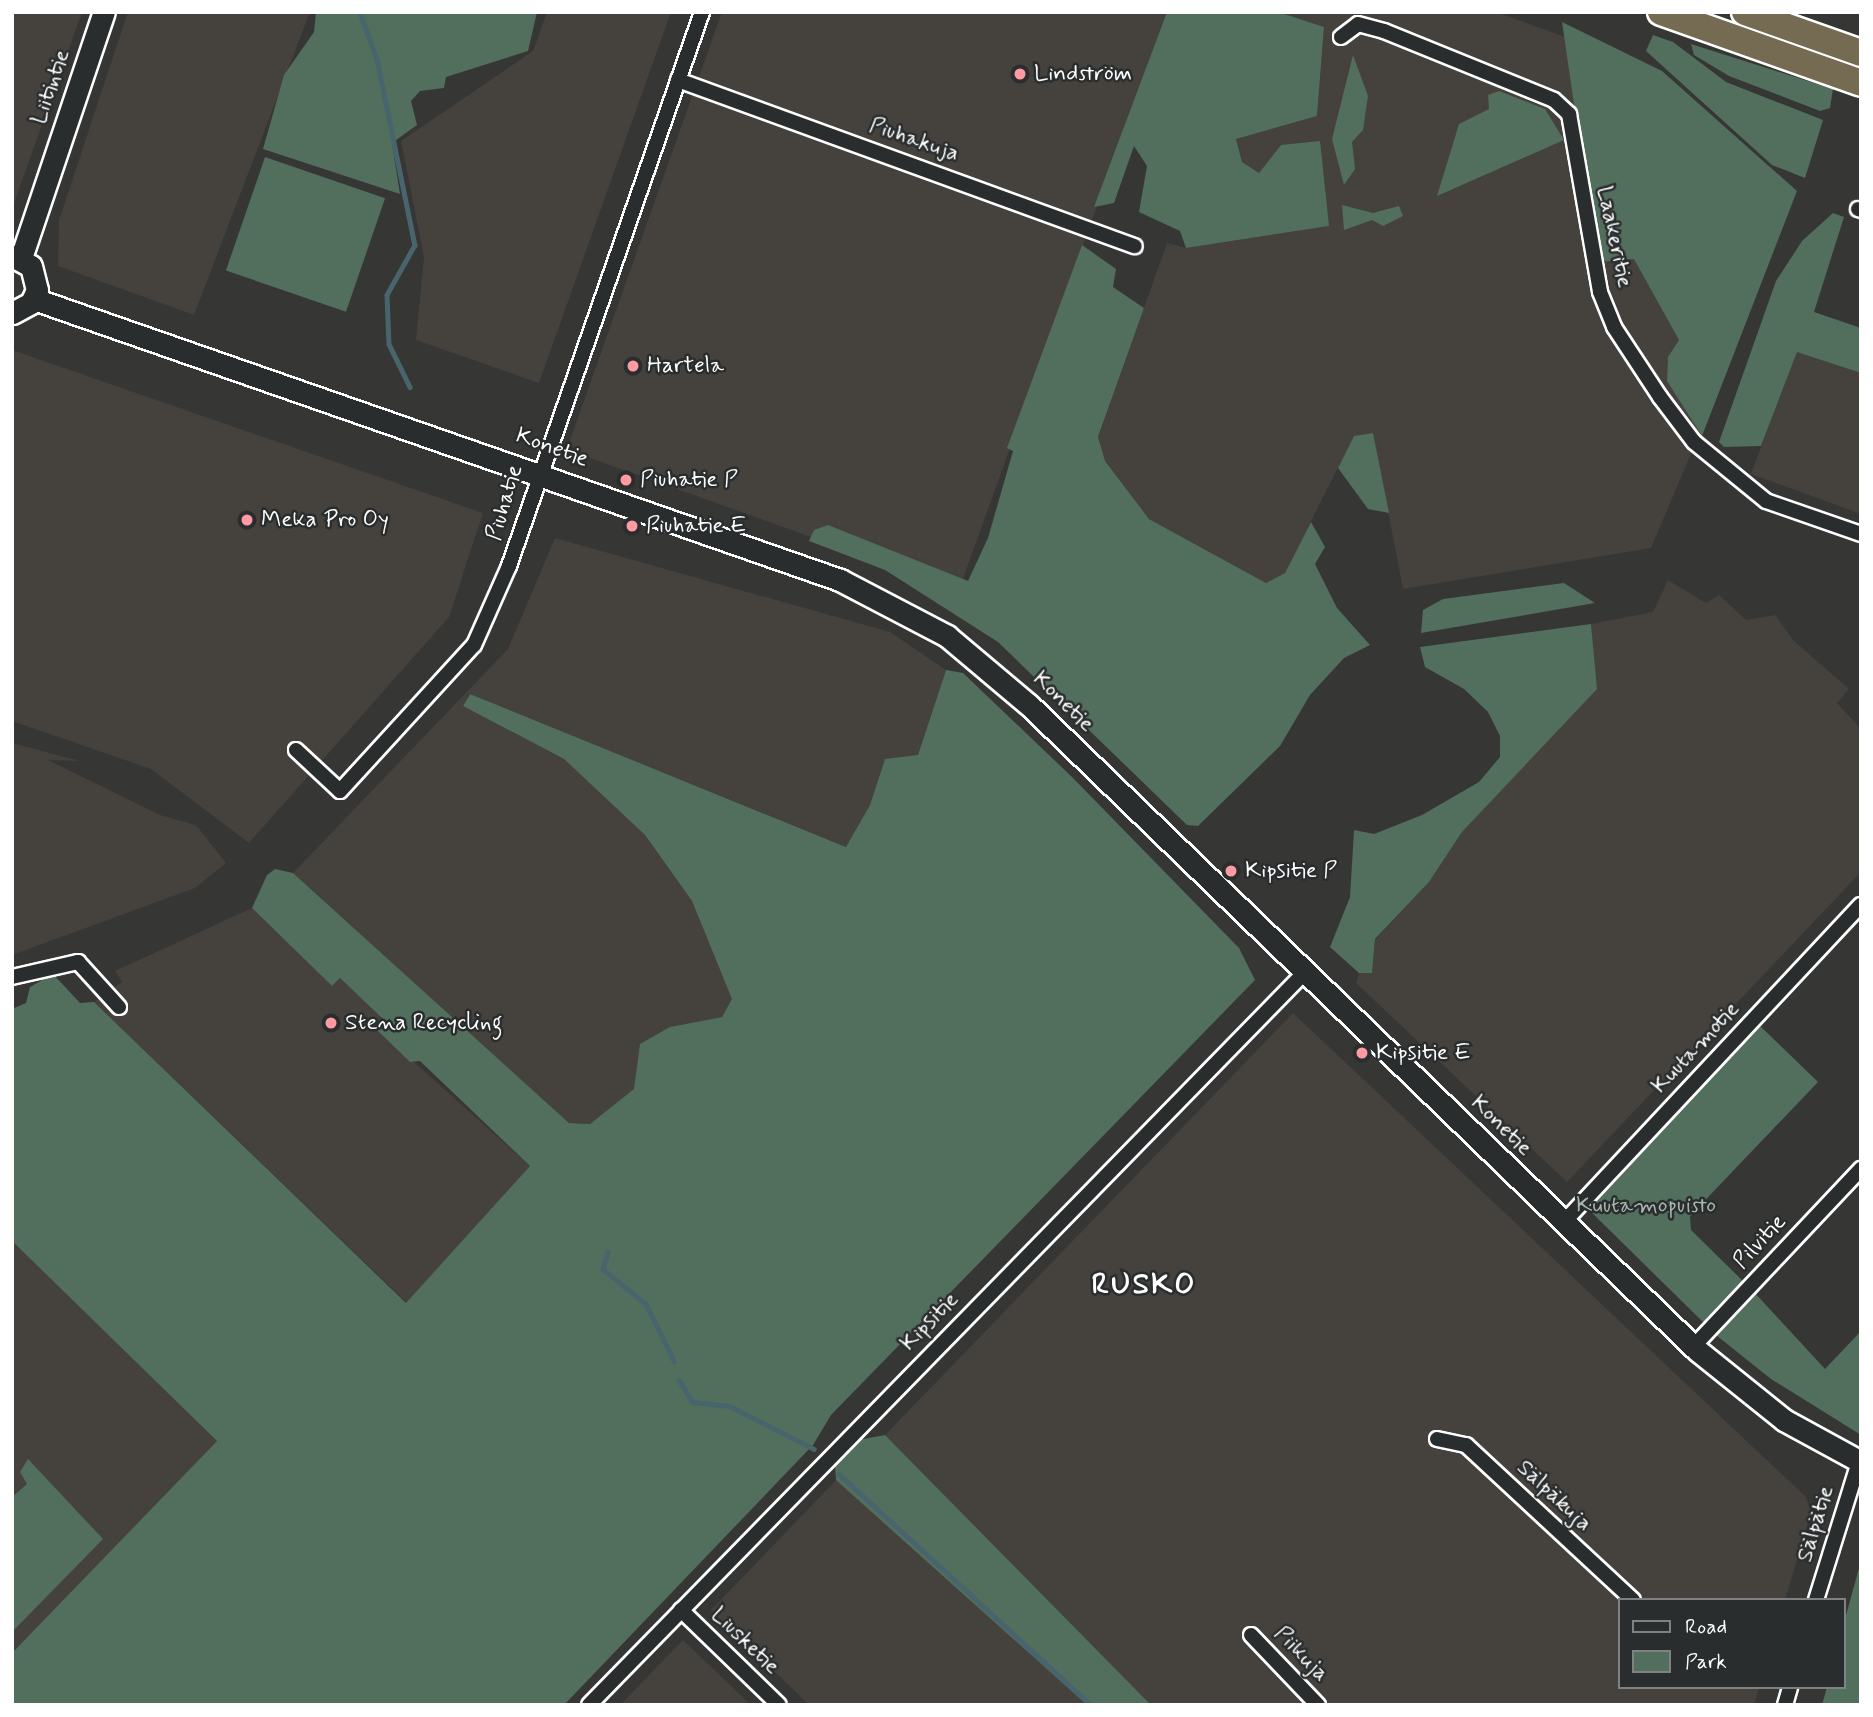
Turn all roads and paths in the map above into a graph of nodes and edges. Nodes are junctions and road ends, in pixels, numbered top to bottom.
1 (104, 12) edge
2 (702, 12) edge
3 (1661, 12) edge
4 (1745, 12) edge
5 (1341, 37) dead end
6 (1861, 53) edge
7 (678, 80) junction
8 (1861, 83) edge
9 (1135, 246) dead end
10 (17, 257) edge
11 (34, 299) junction
12 (12, 313) edge
13 (538, 471) junction
14 (1861, 534) edge
15 (296, 750) dead end
16 (1861, 905) edge
17 (1305, 972) junction
18 (12, 977) edge
19 (120, 1007) dead end
20 (1861, 1169) edge
21 (1564, 1222) junction
22 (1693, 1347) junction
23 (1437, 1438) dead end
24 (1860, 1462) edge
25 (1631, 1598) edge
26 (1817, 1598) edge
27 (681, 1610) junction
28 (1251, 1635) dead end
29 (589, 1705) edge
30 (779, 1705) edge
31 (1318, 1705) edge

1 - 10 street, Liitintie
2 - 7 street, Piuhatie
3 - 8 highway
4 - 6 highway
5 - 14 street, Laakeritie
7 - 9 street, Piuhakuja
7 - 13 street, Piuhatie
10 - 11 street
11 - 12 street
11 - 13 street, Konetie
13 - 15 street, Piuhatie
13 - 17 street, Konetie
16 - 21 street, Kuutamotie
17 - 21 street, Konetie
17 - 27 street, Kipsitie
18 - 19 street
20 - 22 street, Pilvitie
21 - 22 street, Konetie
22 - 24 street, Konetie
23 - 25 street, Sälpäkuja
24 - 26 street, Sälpätie
27 - 29 street, Kipsitie
27 - 30 street, Liusketie
28 - 31 street, Piikuja

